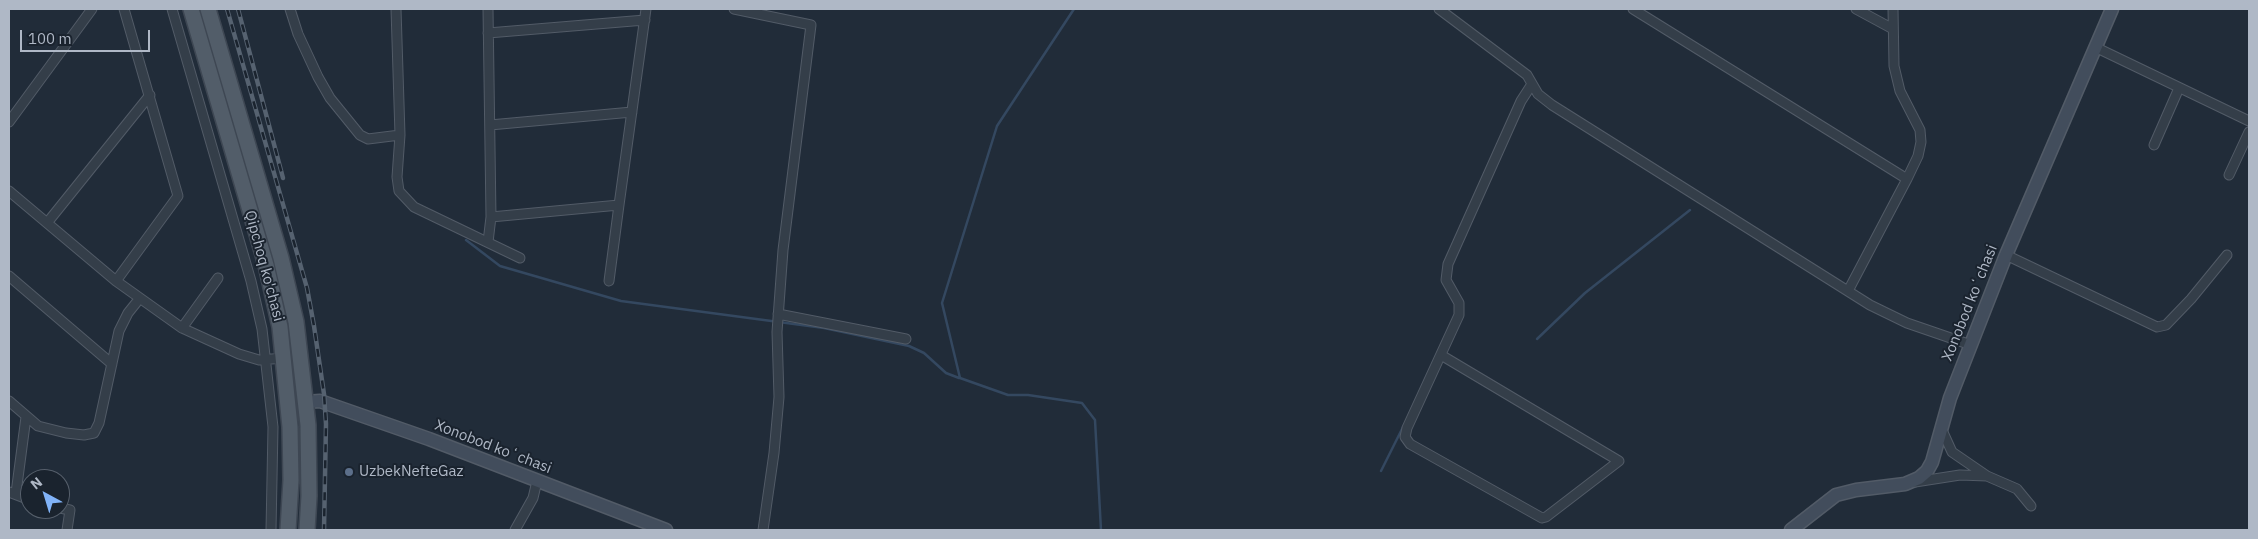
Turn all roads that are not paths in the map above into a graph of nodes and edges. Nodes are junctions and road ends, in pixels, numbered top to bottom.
1 (92, 9) edge
2 (124, 9) edge
3 (172, 9) edge
4 (191, 9) edge
5 (208, 9) edge
6 (290, 9) edge
7 (396, 9) edge
8 (488, 9) edge
9 (646, 9) edge
10 (734, 9) edge
11 (1440, 9) edge
12 (1633, 9) edge
13 (1856, 9) edge
14 (1893, 9) edge
15 (2112, 9) edge
16 (645, 20) junction
17 (1893, 29) junction
18 (488, 33) junction
19 (2095, 47) junction
20 (1532, 84) junction
21 (2179, 88) junction
22 (150, 95) junction
23 (632, 112) junction
24 (2249, 121) edge
25 (9, 122) edge
26 (490, 125) junction
27 (2249, 132) edge
28 (400, 136) junction
29 (2154, 145) dead end
30 (2229, 174) dead end
31 (1907, 179) junction
32 (9, 191) edge
33 (619, 205) junction
34 (491, 217) junction
35 (47, 223) junction
36 (488, 242) junction
37 (2227, 254) dead end
38 (2006, 255) junction
39 (520, 258) dead end
40 (9, 276) edge
41 (218, 278) dead end
42 (116, 281) junction
43 (609, 281) dead end
44 (1848, 290) junction
45 (140, 298) junction
46 (778, 314) junction
47 (182, 328) junction
48 (906, 339) dead end
49 (1970, 345) junction
50 (1441, 355) junction
51 (302, 356) junction
52 (284, 358) junction
53 (266, 360) junction
54 (112, 364) junction
55 (9, 401) edge
56 (306, 402) junction
57 (288, 403) junction
58 (26, 417) junction
59 (1941, 429) junction
60 (1987, 476) junction
61 (537, 481) junction
62 (1905, 484) junction
63 (12, 493) edge
64 (2031, 506) dead end
65 (271, 530) edge
66 (288, 530) edge
67 (307, 530) edge
68 (515, 530) edge
69 (666, 530) edge
70 (762, 530) edge
71 (1791, 530) edge

1 - 25 street
2 - 22 street
3 - 53 street
4 - 52 main road, Qipchoq ko'chasi
5 - 51 main road, Qipchoq ko'chasi
6 - 28 street
7 - 28 street
8 - 18 street
9 - 16 street
10 - 46 street
11 - 20 street
12 - 31 street
13 - 17 street
14 - 17 street
15 - 19 main road, Xonobod koʻchasi
16 - 18 street
16 - 23 street
17 - 31 street
18 - 26 street
19 - 21 street
19 - 38 main road, Xonobod koʻchasi
20 - 44 street
20 - 50 street
21 - 24 street
21 - 29 street
22 - 35 street
22 - 42 street
23 - 26 street
23 - 33 street
26 - 34 street
27 - 30 street
28 - 36 street
31 - 44 street
32 - 35 street
33 - 34 street
33 - 43 street
34 - 36 street
35 - 42 street
36 - 39 street
37 - 38 street
38 - 49 main road, Xonobod koʻchasi
40 - 54 street
41 - 47 street
42 - 45 street
44 - 49 street
45 - 47 street
45 - 54 street
46 - 48 street
46 - 70 street
47 - 53 street
49 - 59 main road, Xonobod koʻchasi
50 - 50 street
51 - 52 main road
51 - 56 main road, Qipchoq ko'chasi
52 - 53 street
52 - 57 main road, Qipchoq ko'chasi
53 - 65 street
54 - 58 street
55 - 58 street
56 - 57 main road
56 - 61 main road, Xonobod koʻchasi
56 - 67 main road, Qipchoq ko'chasi
57 - 66 main road, Qipchoq ko'chasi
58 - 63 street
59 - 60 street
59 - 62 main road, Xonobod koʻchasi
60 - 62 street
60 - 64 street
61 - 68 street
61 - 69 main road, Xonobod koʻchasi
62 - 71 main road, Xonobod koʻchasi

